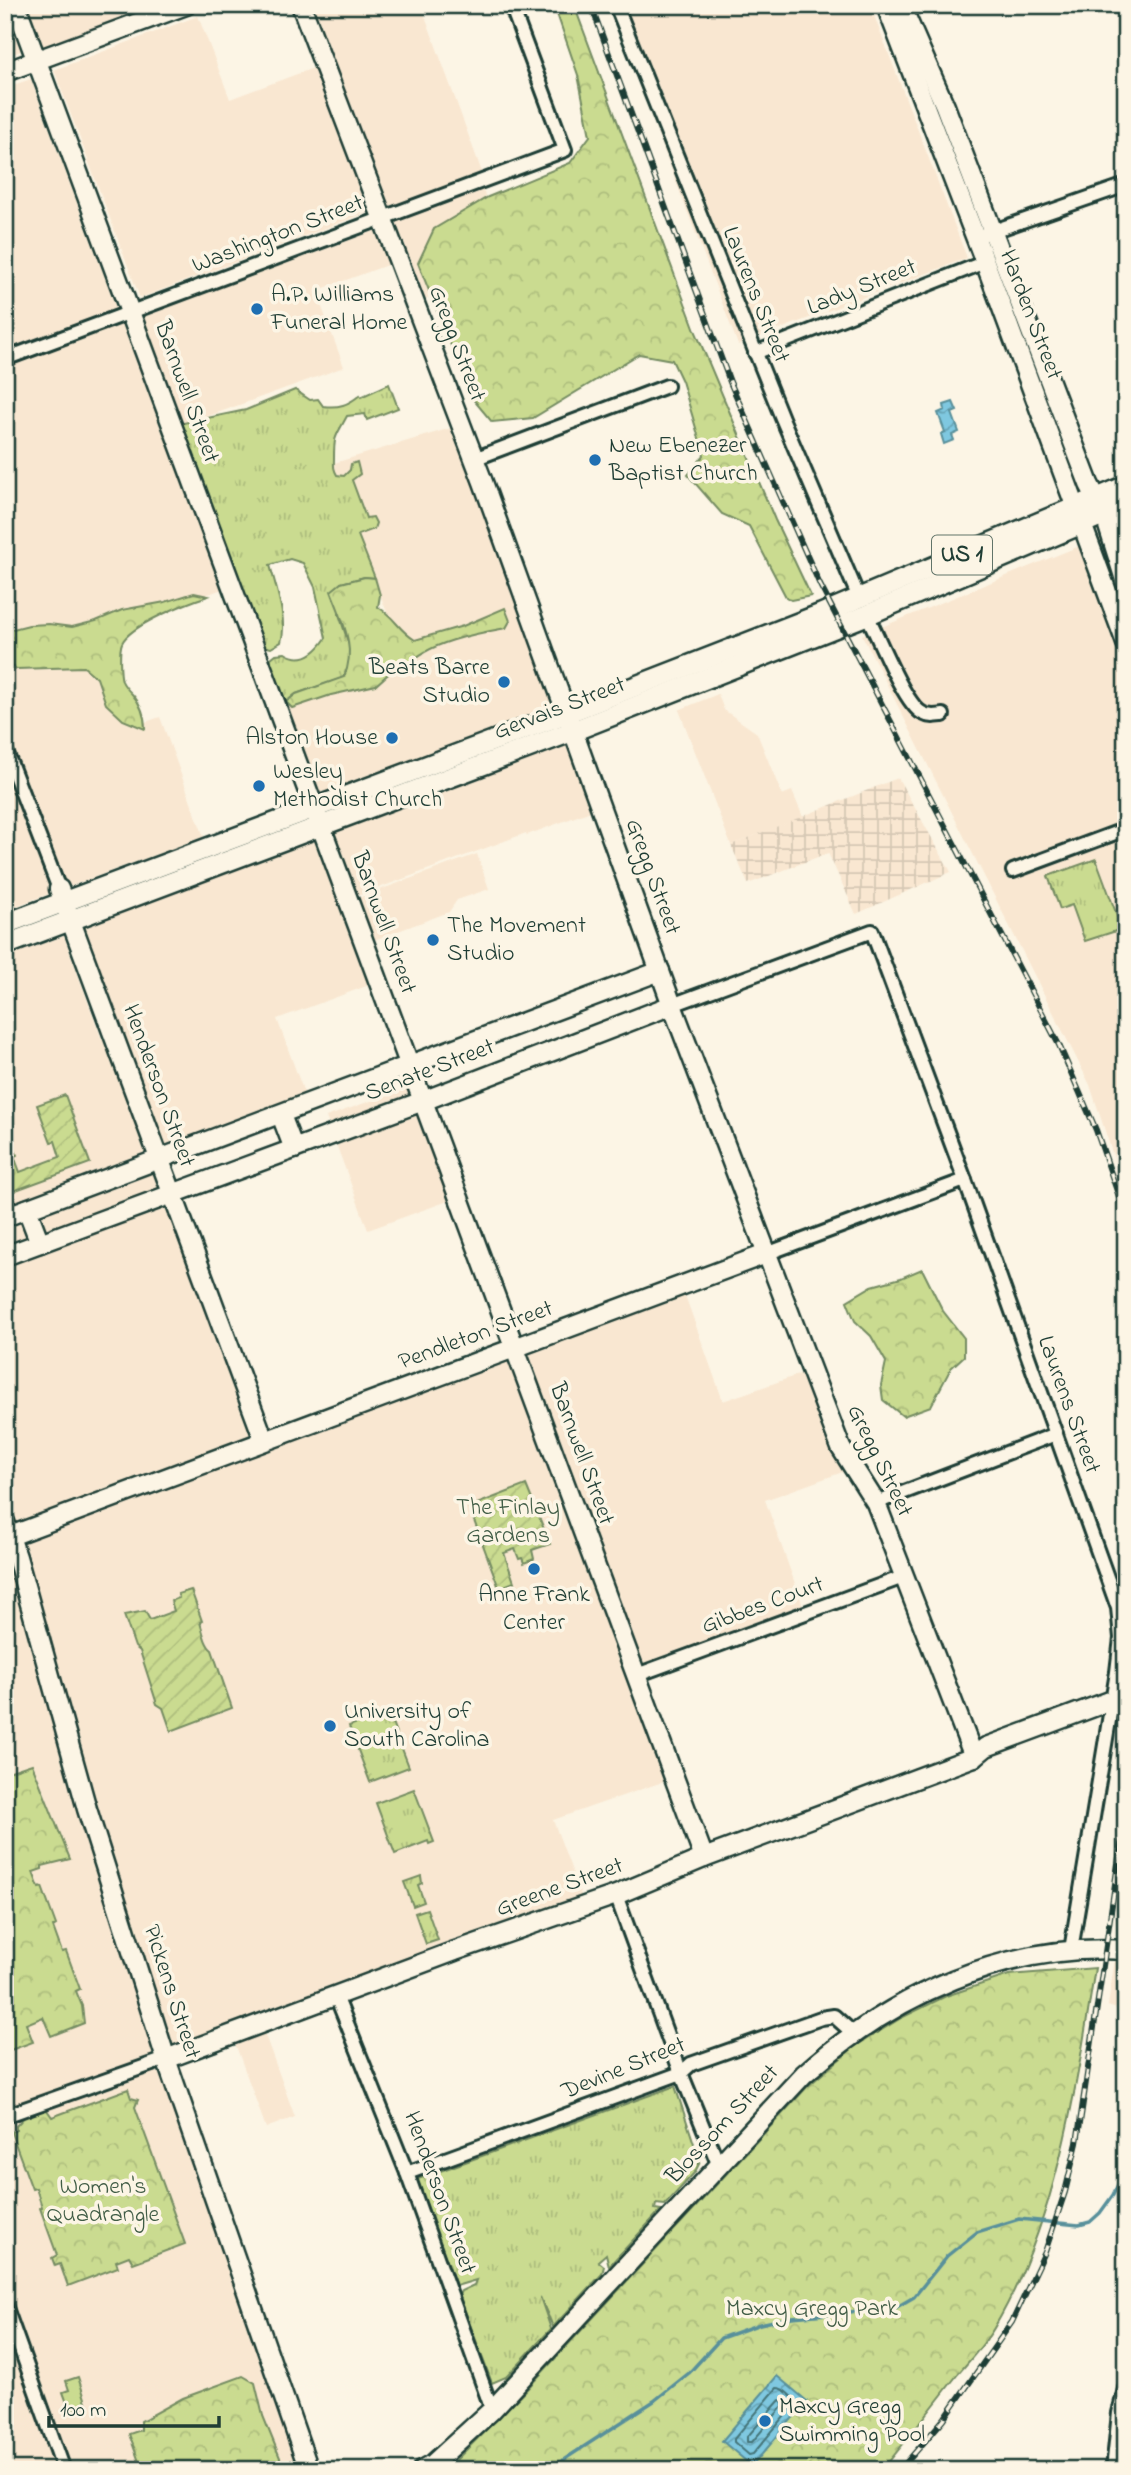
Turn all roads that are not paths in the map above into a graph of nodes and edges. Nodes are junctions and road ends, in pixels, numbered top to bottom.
1 (16, 5) edge
2 (186, 5) edge
3 (301, 5) edge
4 (511, 5) edge
5 (616, 5) edge
6 (886, 5) edge
7 (901, 5) edge
8 (36, 61) junction
9 (5, 72) edge
10 (1126, 185) edge
11 (381, 218) junction
12 (994, 231) junction
13 (975, 237) junction
14 (985, 262) junction
15 (130, 312) junction
16 (755, 353) junction
17 (5, 359) edge
18 (667, 386) dead end
19 (474, 459) junction
20 (1126, 486) edge
21 (1126, 505) edge
22 (1100, 506) junction
23 (1079, 516) junction
24 (1126, 583) edge
25 (863, 607) junction
26 (1126, 643) edge
27 (943, 715) dead end
28 (570, 722) junction
29 (5, 749) edge
30 (315, 808) junction
31 (321, 827) junction
32 (1126, 829) edge
33 (1013, 871) dead end
34 (64, 904) junction
35 (5, 924) edge
36 (872, 931) joint
37 (5, 944) edge
38 (660, 971) junction
39 (672, 1005) junction
40 (409, 1066) junction
41 (424, 1101) junction
42 (281, 1115) junction
43 (294, 1149) junction
44 (159, 1160) junction
45 (965, 1180) junction
46 (172, 1195) junction
47 (27, 1209) junction
48 (5, 1217) edge
49 (40, 1243) junction
50 (766, 1254) junction
51 (5, 1256) edge
52 (515, 1347) junction
53 (1056, 1434) junction
54 (264, 1440) junction
55 (876, 1503) junction
56 (7, 1532) edge
57 (903, 1577) junction
58 (637, 1675) junction
59 (1119, 1697) edge
60 (974, 1757) junction
61 (704, 1858) junction
62 (616, 1895) junction
63 (1072, 1950) junction
64 (1126, 1950) edge
65 (336, 1996) junction
66 (853, 2033) junction
67 (166, 2059) junction
68 (681, 2073) junction
69 (5, 2116) edge
70 (719, 2166) junction
71 (407, 2174) junction
72 (5, 2305) edge
73 (1126, 2385) edge
74 (492, 2410) junction
75 (428, 2468) edge
76 (64, 2470) edge
77 (309, 2470) edge
78 (1113, 2470) edge

1 - 8 street, Barnwell Street
2 - 8 street
3 - 11 street, Gregg Street
4 - 11 street, Washington Street
5 - 16 street, Laurens Street
6 - 13 street, Harden Street
7 - 12 street, Harden Street
8 - 9 street
8 - 15 street, Barnwell Street
10 - 12 street
11 - 15 street, Washington Street
11 - 19 street, Gregg Street
12 - 13 street
12 - 22 street, Harden Street
13 - 14 street, Harden Street
14 - 16 street, Lady Street
14 - 23 street, Harden Street
15 - 17 street, Washington Street
15 - 30 street, Barnwell Street
16 - 25 street, Laurens Street
18 - 19 street
19 - 28 street, Gregg Street
20 - 22 main road, Gervais Street / US 1
21 - 22 main road, Gervais Street / US 1
22 - 23 main road, Gervais Street / US 1
22 - 24 street, Harden Street
23 - 25 main road, Gervais Street / US 1
23 - 26 street, Harden Street
25 - 27 street, Laurens Street
25 - 28 main road, Gervais Street / US 1
28 - 30 main road, Gervais Street / US 1
28 - 31 main road, Gervais Street
28 - 38 street, Gregg Street
29 - 34 street, Henderson Street
30 - 31 street, Barnwell Street
30 - 34 main road, Gervais Street / US 1
31 - 34 main road, Gervais Street
31 - 40 street, Barnwell Street
32 - 33 street
34 - 35 main road, Gervais Street / US 1
34 - 37 main road, Gervais Street
34 - 44 street, Henderson Street
36 - 39 street, Senate Street
36 - 45 street, Laurens Street
38 - 39 street, Gregg Street
38 - 40 street, Senate Street
39 - 41 street, Senate Street
39 - 50 street, Gregg Street
40 - 41 street, Barnwell Street
40 - 42 street, Senate Street
41 - 43 street, Senate Street
41 - 52 street, Barnwell Street
42 - 43 street
42 - 44 street, Senate Street
43 - 46 street, Senate Street
44 - 46 street, Henderson Street
44 - 47 street, Senate Street
45 - 50 street, Pendleton Street
45 - 53 street, Laurens Street
46 - 49 street, Senate Street
46 - 54 street, Henderson Street
47 - 48 street, Senate Street
47 - 49 street
49 - 51 street, Senate Street
50 - 52 street, Pendleton Street
50 - 55 street, Gregg Street
52 - 54 street, Pendleton Street
52 - 58 street, Barnwell Street
53 - 55 street
53 - 59 street, Laurens Street
54 - 56 street, Pendleton Street
55 - 57 street, Gregg Street
56 - 67 street, Pickens Street
57 - 58 street, Gibbes Court
57 - 60 street, Gregg Street
58 - 61 street, Barnwell Street
59 - 60 street, Greene Street
59 - 63 street, Laurens Street
60 - 61 street, Greene Street
61 - 62 street, Greene Street
62 - 65 street, Greene Street
62 - 68 street
63 - 64 street, Blossom Street
63 - 66 street, Blossom Street
65 - 67 street, Greene Street
65 - 71 street, Henderson Street
66 - 68 street, Devine Street
66 - 70 street, Blossom Street
67 - 69 street, Greene Street
67 - 77 street, Pickens Street
68 - 70 street
68 - 71 street, Devine Street
70 - 74 street, Blossom Street
71 - 74 street, Henderson Street
72 - 76 street
73 - 78 street
74 - 75 street, Blossom Street

